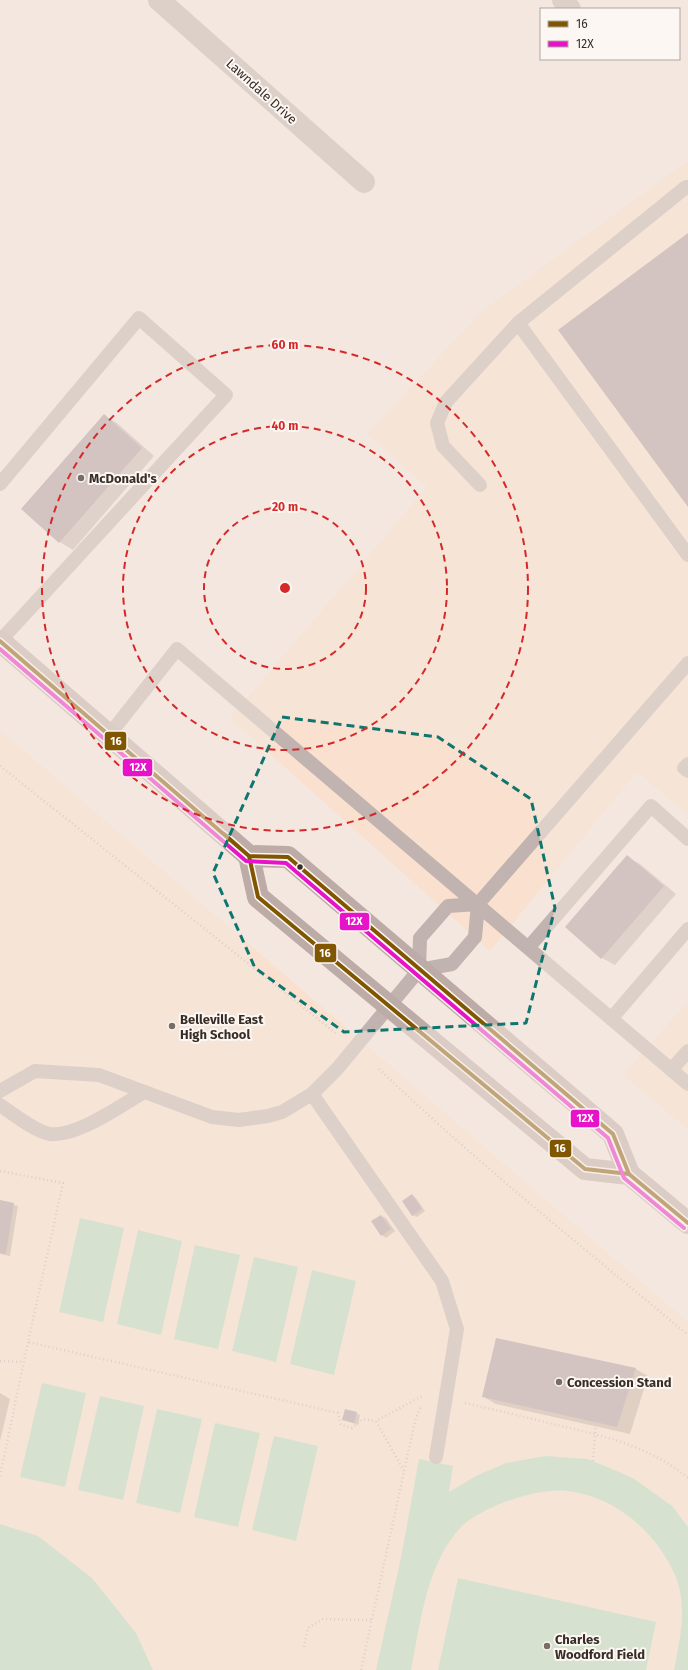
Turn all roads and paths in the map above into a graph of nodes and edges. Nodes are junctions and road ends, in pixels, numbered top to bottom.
1 (159, 0) edge
2 (563, 0) edge
3 (569, 8) edge
4 (364, 182) dead end
5 (688, 187) edge
6 (518, 323) junction
7 (0, 484) edge
8 (480, 485) dead end
9 (688, 555) edge
10 (0, 641) edge
11 (688, 663) edge
12 (109, 735) junction
13 (688, 764) edge
14 (0, 766) edge
15 (688, 771) edge
16 (688, 839) edge
17 (249, 856) junction
18 (478, 904) junction
19 (688, 928) edge
20 (528, 948) junction
21 (419, 970) junction
22 (387, 1006) junction
23 (611, 1019) junction
24 (340, 1036) dead end
25 (688, 1050) edge
26 (380, 1069) dead end
27 (671, 1070) junction
28 (688, 1084) edge
29 (0, 1091) edge
30 (144, 1092) junction
31 (312, 1094) junction
32 (0, 1105) edge
33 (0, 1171) edge
34 (629, 1174) junction
35 (688, 1223) edge
36 (688, 1335) edge
37 (28, 1342) junction
38 (0, 1362) edge
39 (24, 1362) junction
40 (446, 1398) junction
41 (376, 1422) junction
42 (596, 1422) dead end
43 (595, 1434) junction
44 (436, 1457) dead end
45 (593, 1460) dead end
46 (404, 1472) junction
47 (0, 1476) edge
48 (688, 1478) edge
49 (372, 1620) junction
50 (304, 1647) dead end
51 (361, 1670) edge

1 - 4 street, Lawndale Drive
2 - 3 street
5 - 6 lane
6 - 8 lane
6 - 9 lane
7 - 10 lane
10 - 12 main road
11 - 18 lane
12 - 17 main road
12 - 18 lane
13 - 15 lane
14 - 24 path
16 - 20 lane
17 - 21 main road
17 - 22 main road
18 - 20 lane
18 - 21 lane
18 - 21 lane
19 - 23 lane
20 - 23 lane
21 - 22 lane
21 - 34 main road
22 - 31 lane
22 - 34 main road
23 - 27 lane
25 - 27 lane
26 - 36 path
27 - 28 lane
29 - 30 lane
30 - 31 lane
30 - 32 lane
31 - 40 lane
33 - 37 path
34 - 35 main road
37 - 39 path
37 - 41 path
38 - 39 path
39 - 47 path
40 - 43 path
40 - 44 lane
41 - 46 path
41 - 46 path
42 - 43 path
43 - 45 path
43 - 48 path
46 - 49 path
49 - 50 path
49 - 51 path

